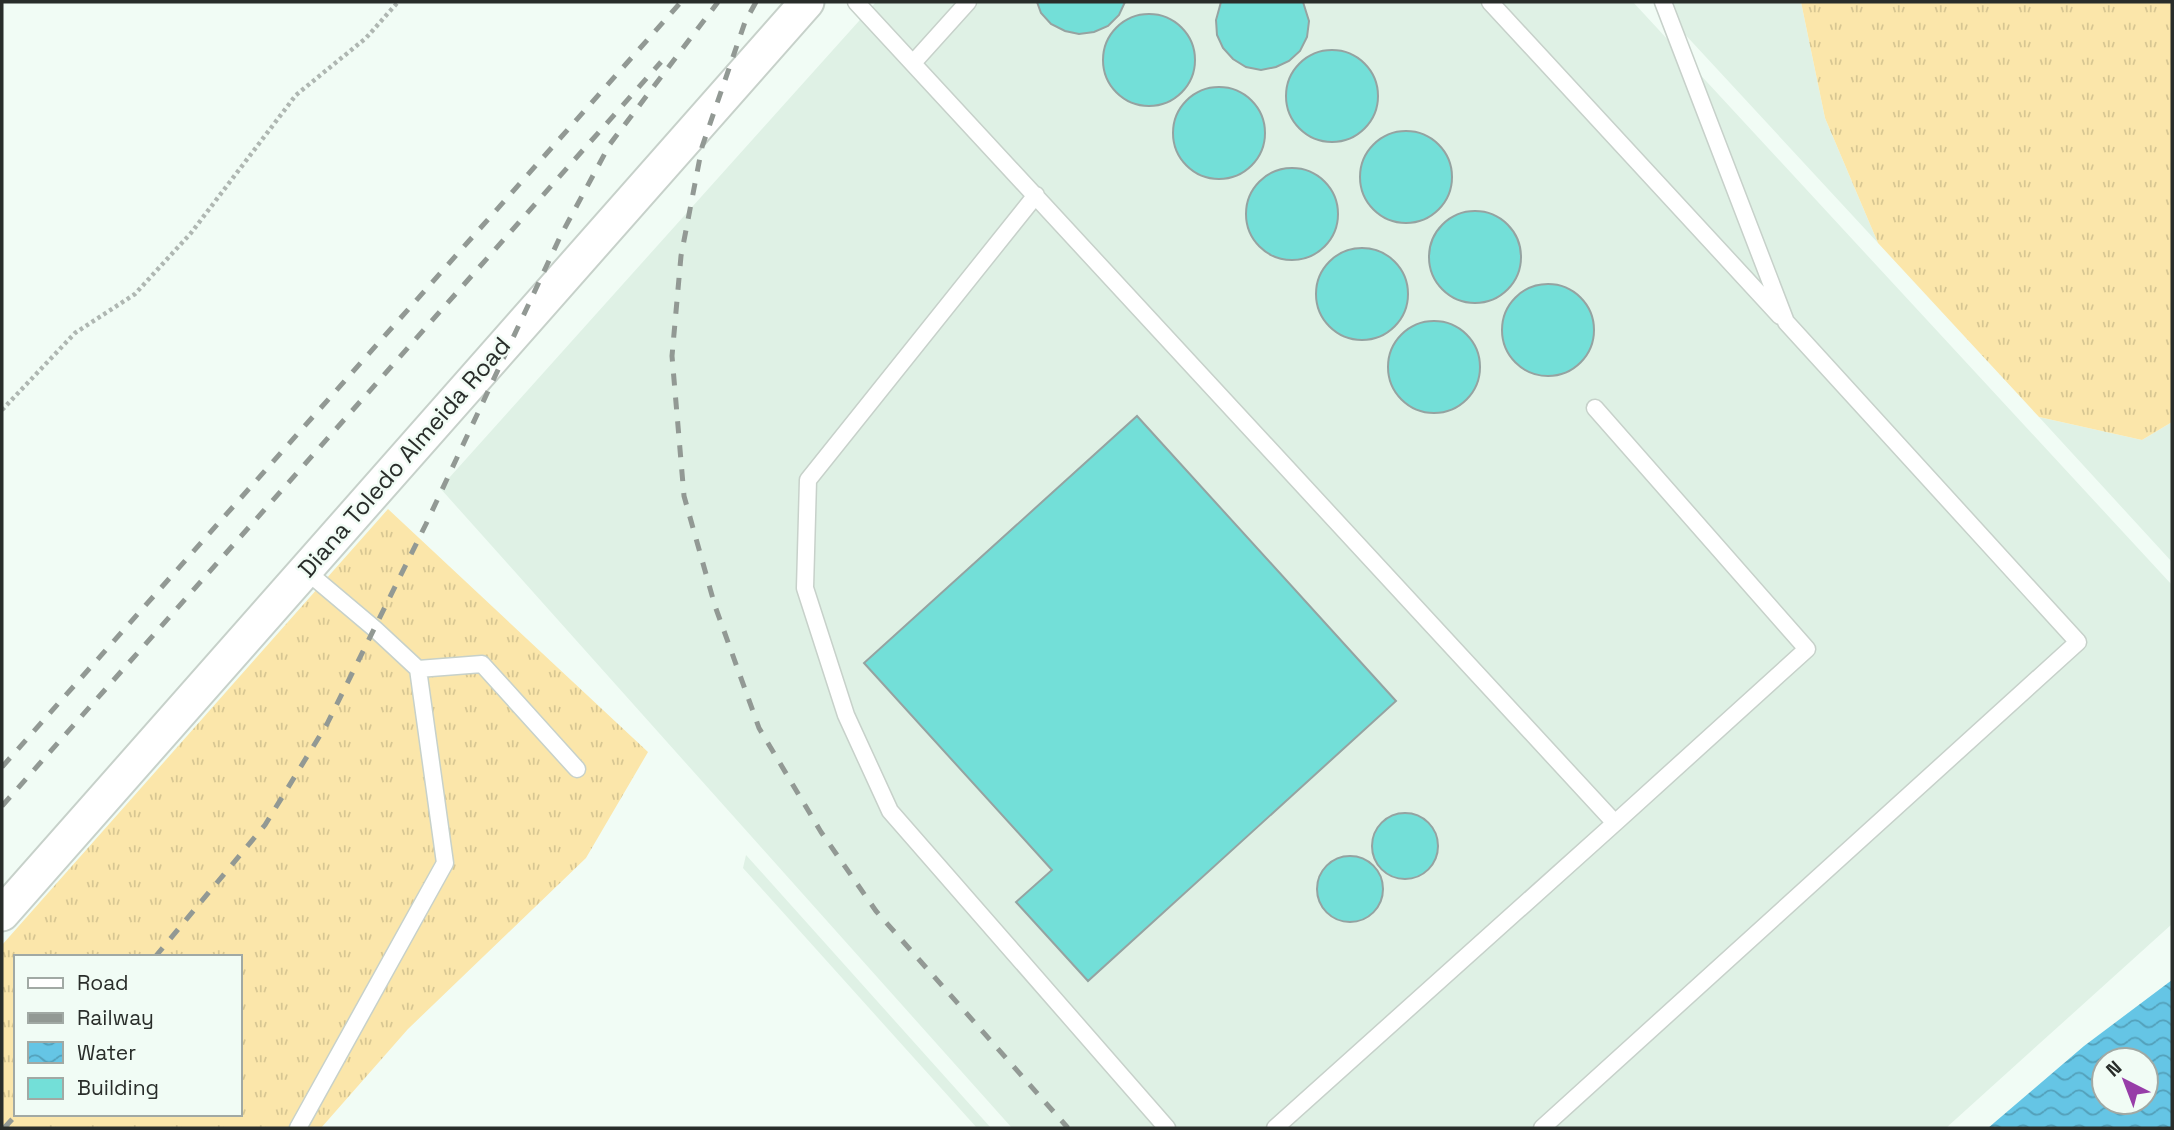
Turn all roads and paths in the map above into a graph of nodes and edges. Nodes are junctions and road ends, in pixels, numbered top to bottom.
1 (398, 2) edge
2 (807, 2) edge
3 (856, 2) edge
4 (968, 2) edge
5 (1490, 2) edge
6 (1663, 2) edge
7 (913, 63) junction
8 (1036, 195) junction
9 (1786, 322) junction
10 (1595, 408) dead end
11 (2, 410) edge
12 (305, 570) junction
13 (418, 669) junction
14 (577, 769) dead end
15 (1615, 823) junction
16 (2, 914) edge
17 (298, 1128) edge
18 (1167, 1128) edge
19 (1275, 1128) edge
20 (1542, 1128) edge

1 - 11 path
2 - 12 street, Diana Toledo Almeida Road
3 - 7 lane
4 - 7 lane
5 - 9 lane
6 - 9 lane
7 - 8 lane
8 - 15 lane
8 - 18 lane
9 - 20 lane
10 - 15 lane
12 - 13 lane
12 - 16 street, Diana Toledo Almeida Road
13 - 14 lane
13 - 17 lane
15 - 19 lane

